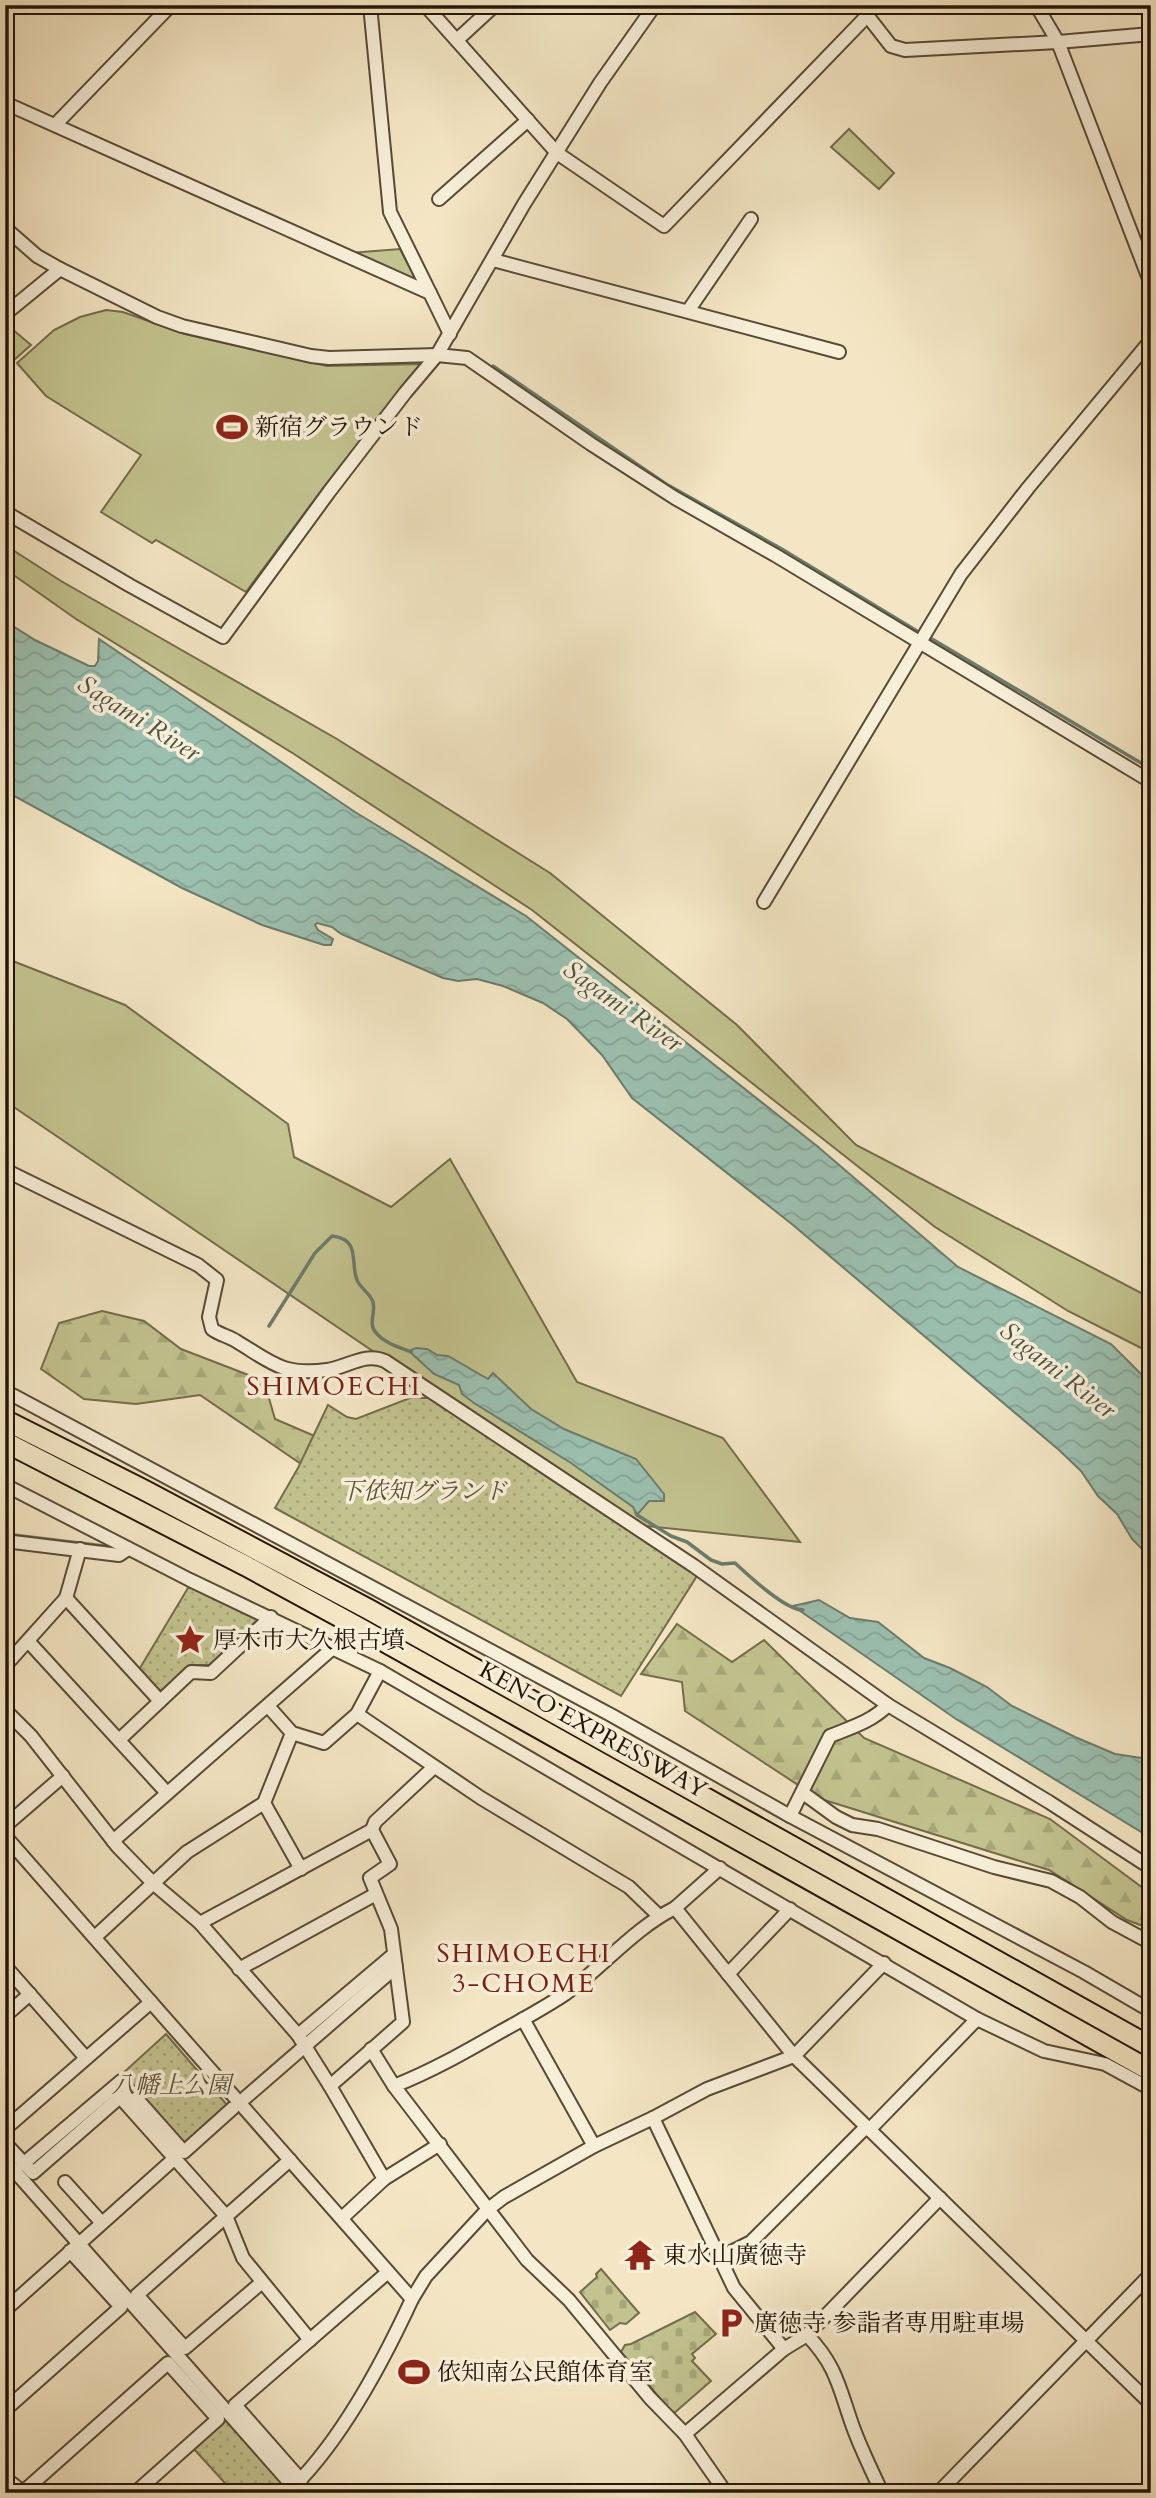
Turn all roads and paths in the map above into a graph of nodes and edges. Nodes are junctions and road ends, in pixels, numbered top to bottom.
1 (171, 5) edge
2 (370, 5) edge
3 (425, 5) edge
4 (655, 5) edge
5 (1036, 5) edge
6 (489, 7) edge
7 (863, 11) edge
8 (1151, 34) edge
9 (457, 40) junction
10 (1058, 42) junction
11 (5, 103) edge
12 (528, 120) junction
13 (55, 125) junction
14 (557, 153) junction
15 (439, 199) dead end
16 (751, 219) dead end
17 (5, 228) edge
18 (493, 260) junction
19 (60, 269) junction
20 (1151, 284) edge
21 (430, 293) junction
22 (688, 311) junction
23 (5, 314) edge
24 (450, 334) junction
25 (1151, 340) edge
26 (839, 352) dead end
27 (438, 355) junction
28 (5, 512) edge
29 (920, 642) junction
30 (1151, 779) edge
31 (764, 902) dead end
32 (5, 1170) edge
33 (5, 1391) edge
34 (5, 1419) edge
35 (5, 1442) edge
36 (5, 1485) edge
37 (5, 1541) edge
38 (80, 1549) junction
39 (128, 1549) junction
40 (66, 1598) junction
41 (271, 1617) junction
42 (28, 1641) junction
43 (334, 1647) junction
44 (5, 1667) edge
45 (380, 1671) junction
46 (160, 1701) junction
47 (888, 1705) junction
48 (268, 1706) junction
49 (5, 1710) edge
50 (357, 1714) junction
51 (292, 1733) junction
52 (119, 1740) junction
53 (434, 1768) junction
54 (62, 1776) junction
55 (167, 1793) junction
56 (803, 1793) junction
57 (264, 1803) junction
58 (790, 1816) junction
59 (5, 1826) edge
60 (372, 1830) junction
61 (5, 1836) edge
62 (113, 1841) junction
63 (720, 1868) junction
64 (1151, 1868) edge
65 (302, 1869) junction
66 (154, 1884) junction
67 (376, 1894) junction
68 (675, 1908) junction
69 (790, 1909) junction
70 (659, 1916) junction
71 (200, 1923) junction
72 (95, 1937) junction
73 (1151, 1942) edge
74 (395, 1960) junction
75 (884, 1963) junction
76 (5, 1966) edge
77 (239, 1969) junction
78 (728, 1974) junction
79 (30, 1994) junction
80 (151, 2002) junction
81 (1151, 2011) edge
82 (5, 2016) edge
83 (523, 2019) junction
84 (977, 2019) junction
85 (301, 2040) junction
86 (1151, 2047) edge
87 (371, 2049) junction
88 (794, 2056) junction
89 (86, 2058) junction
90 (1151, 2071) edge
91 (330, 2086) junction
92 (394, 2086) junction
93 (1151, 2089) edge
94 (245, 2098) dead end
95 (233, 2108) dead end
96 (653, 2118) junction
97 (868, 2128) junction
98 (5, 2129) edge
99 (5, 2143) edge
100 (440, 2144) junction
101 (594, 2146) junction
102 (175, 2158) junction
103 (5, 2160) edge
104 (290, 2160) junction
105 (23, 2164) junction
106 (384, 2179) junction
107 (65, 2182) dead end
108 (940, 2197) junction
109 (487, 2210) junction
110 (226, 2216) junction
111 (342, 2218) junction
112 (101, 2222) junction
113 (74, 2247) junction
114 (719, 2258) junction
115 (388, 2272) junction
116 (1151, 2274) edge
117 (261, 2283) junction
118 (412, 2299) junction
119 (5, 2310) edge
120 (807, 2335) junction
121 (310, 2340) junction
122 (1086, 2342) junction
123 (784, 2349) junction
124 (1151, 2404) edge
125 (5, 2410) edge
126 (685, 2434) junction
127 (5, 2478) edge
128 (293, 2485) edge
129 (23, 2492) edge
130 (135, 2493) edge
131 (726, 2493) edge
132 (882, 2493) edge
133 (938, 2493) edge

1 - 13 street
2 - 21 street
3 - 9 street
4 - 14 street
5 - 10 street
6 - 9 street
7 - 10 street
7 - 14 street
8 - 10 street
9 - 12 street
10 - 20 street
11 - 13 street
12 - 14 street
12 - 15 street
13 - 21 street
14 - 18 street
16 - 22 street
17 - 19 street
18 - 22 street
18 - 24 street
19 - 23 street
19 - 27 street
21 - 24 street
22 - 26 street
24 - 27 street
25 - 29 street
27 - 28 street
27 - 29 street
29 - 30 street
29 - 31 street
32 - 47 street
33 - 58 street
34 - 86 highway, KEN-O EXPRESSWAY
35 - 90 highway, KEN-O EXPRESSWAY
36 - 39 street
37 - 38 street
38 - 39 street
38 - 40 street
39 - 41 street
40 - 42 street
40 - 46 street
41 - 43 street
41 - 46 street
42 - 44 street
42 - 52 street
43 - 45 street
43 - 48 street
45 - 50 street
45 - 63 street
46 - 52 street
47 - 56 street
47 - 64 street
48 - 51 street
48 - 55 street
49 - 54 street
50 - 51 street
50 - 53 street
51 - 57 street
52 - 55 street
53 - 60 street
53 - 70 street
54 - 59 street
54 - 62 street
55 - 62 street
56 - 58 street
56 - 73 street
57 - 65 street
57 - 66 street
58 - 81 street
60 - 65 street
60 - 67 street
61 - 72 street
62 - 66 street
63 - 68 street
63 - 69 street
65 - 71 street
66 - 71 street
66 - 72 street
67 - 74 street
67 - 77 street
68 - 70 street
68 - 78 street
69 - 75 street
69 - 78 street
70 - 83 street
71 - 77 street
72 - 80 street
74 - 85 street
74 - 87 street
75 - 84 street
75 - 88 street
76 - 79 street
77 - 85 street
78 - 88 street
79 - 82 street
79 - 89 street
80 - 89 street
80 - 104 street
83 - 92 street
83 - 101 street
84 - 93 street
84 - 97 street
85 - 91 street
85 - 94 street
87 - 91 street
87 - 92 street
88 - 96 street
88 - 97 street
89 - 98 street
91 - 106 street
92 - 100 street
95 - 105 street
96 - 101 street
96 - 114 street
97 - 108 street
97 - 114 street
99 - 105 street
100 - 106 street
100 - 109 street
101 - 109 street
102 - 105 street
102 - 110 street
102 - 112 street
103 - 113 street
104 - 110 street
104 - 111 street
106 - 111 street
107 - 112 street
108 - 120 street
108 - 122 street
109 - 118 street
109 - 126 street
110 - 117 street
110 - 117 street
111 - 115 street
112 - 113 street
113 - 119 street
113 - 125 street
113 - 128 street
114 - 123 street
115 - 118 street
115 - 121 street
116 - 122 street
117 - 121 street
118 - 128 street
120 - 123 street
120 - 132 street
121 - 128 street
122 - 124 street
122 - 133 street
123 - 126 street
126 - 131 street
127 - 129 street
129 - 130 street

